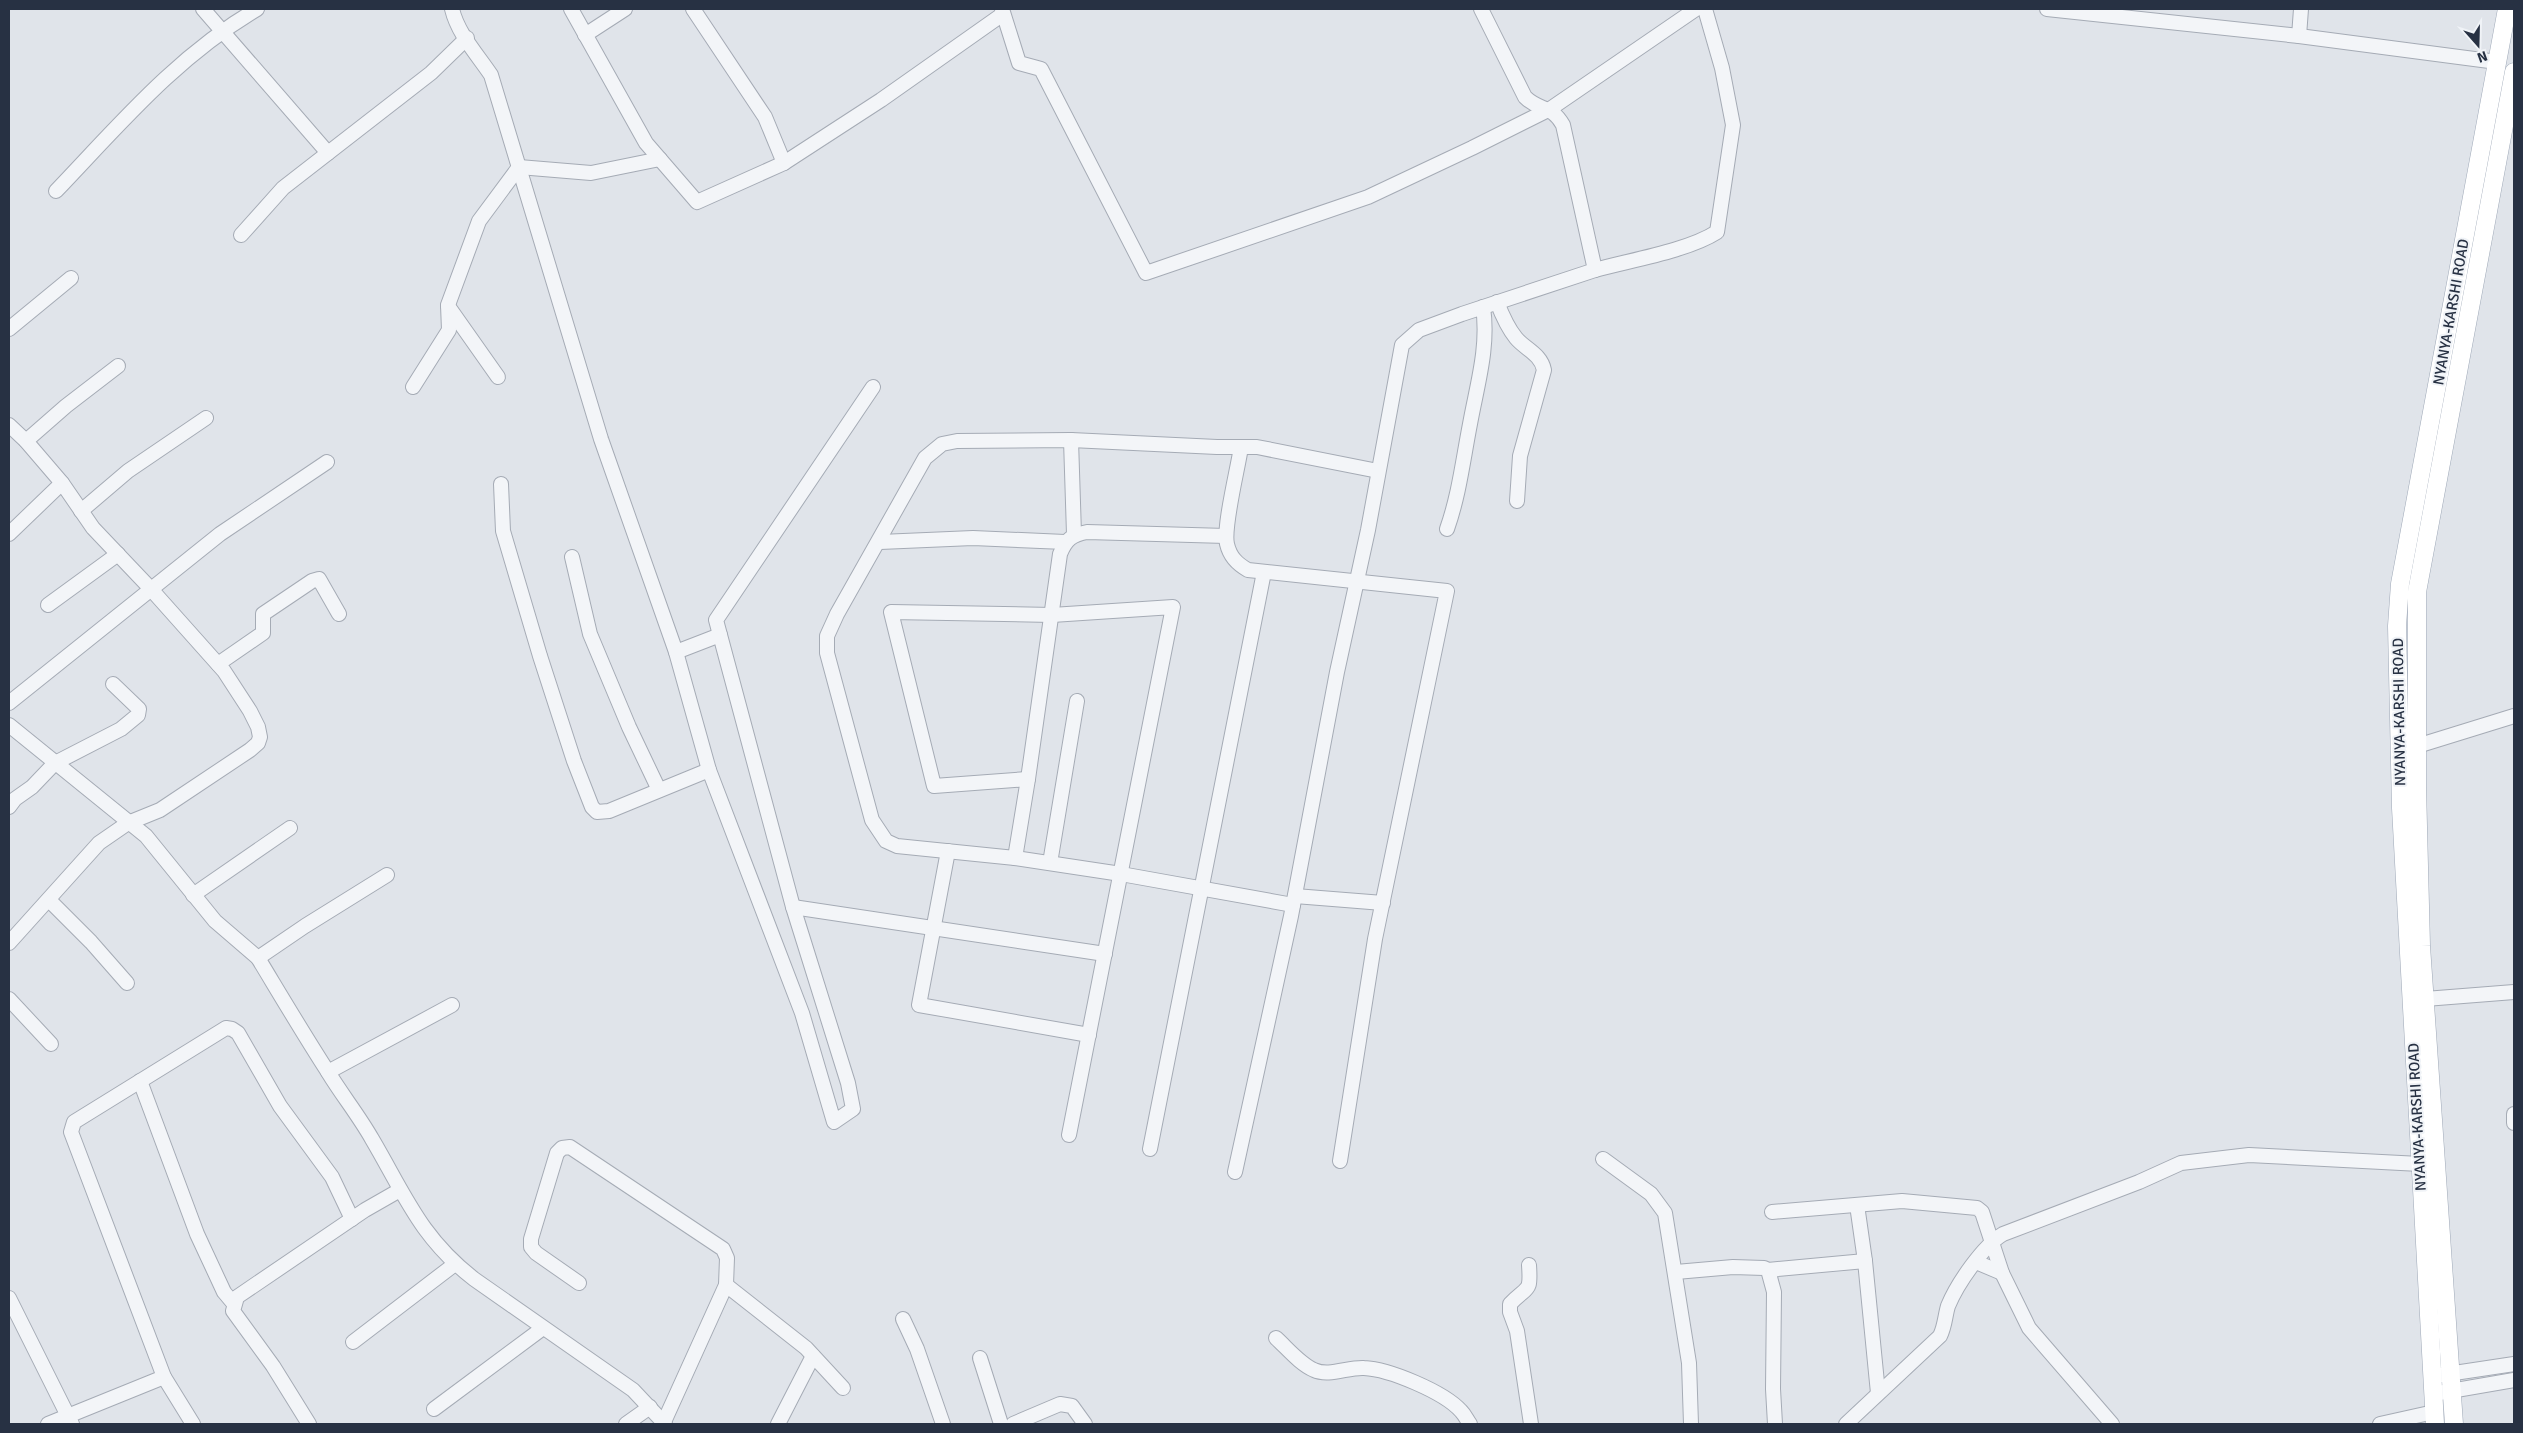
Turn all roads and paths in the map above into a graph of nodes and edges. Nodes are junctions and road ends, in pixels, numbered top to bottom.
1 (203, 9) edge
2 (257, 9) edge
3 (452, 9) edge
4 (570, 9) edge
5 (625, 9) edge
6 (693, 9) edge
7 (1481, 9) edge
8 (1696, 9) edge
9 (1705, 9) edge
10 (2047, 9) edge
11 (2301, 9) edge
12 (2507, 9) edge
13 (1002, 11) edge
14 (236, 14) edge
15 (222, 31) junction
16 (585, 35) junction
17 (2299, 36) junction
18 (467, 38) junction
19 (2497, 62) junction
20 (2514, 72) edge
21 (1550, 109) junction
22 (328, 153) junction
23 (660, 159) junction
24 (784, 163) junction
25 (519, 167) junction
26 (56, 191) dead end
27 (240, 235) dead end
28 (1595, 270) junction
29 (71, 278) dead end
30 (1497, 302) junction
31 (448, 306) junction
32 (1483, 307) junction
33 (9, 329) edge
34 (118, 366) dead end
35 (498, 378) dead end
36 (413, 387) dead end
37 (873, 387) dead end
38 (206, 418) dead end
39 (9, 425) edge
40 (1071, 440) junction
41 (26, 441) junction
42 (1241, 447) junction
43 (327, 462) dead end
44 (1378, 471) junction
45 (62, 482) junction
46 (501, 484) dead end
47 (1516, 501) dead end
48 (81, 511) junction
49 (1447, 529) dead end
50 (9, 534) edge
51 (1226, 536) junction
52 (1069, 538) junction
53 (880, 542) junction
54 (118, 554) junction
55 (2406, 554) junction
56 (2424, 556) junction
57 (572, 557) dead end
58 (1264, 572) junction
59 (1356, 583) junction
60 (150, 588) junction
61 (48, 605) dead end
62 (339, 614) dead end
63 (1052, 615) junction
64 (720, 635) junction
65 (676, 652) junction
66 (218, 664) junction
67 (113, 684) dead end
68 (1077, 701) dead end
69 (9, 702) edge
70 (2514, 716) edge
71 (9, 725) edge
72 (2416, 746) junction
73 (54, 763) junction
74 (709, 770) junction
75 (1028, 779) junction
76 (659, 790) junction
77 (9, 807) edge
78 (128, 822) junction
79 (290, 828) dead end
80 (948, 851) junction
81 (1015, 858) junction
82 (1050, 863) junction
83 (1122, 874) junction
84 (387, 875) dead end
85 (1202, 889) junction
86 (193, 895) junction
87 (49, 900) junction
88 (1294, 901) junction
89 (1383, 904) junction
90 (793, 907) junction
91 (932, 930) junction
92 (9, 943) edge
93 (1105, 954) junction
94 (258, 958) junction
95 (127, 983) dead end
96 (2514, 992) edge
97 (9, 999) edge
98 (2425, 999) junction
99 (452, 1005) dead end
100 (1089, 1036) junction
101 (51, 1044) dead end
102 (2423, 1071) junction
103 (328, 1072) junction
104 (140, 1081) junction
105 (2514, 1114) edge
106 (2514, 1123) edge
107 (1069, 1135) dead end
108 (1150, 1149) dead end
109 (1603, 1160) dead end
110 (1340, 1161) dead end
111 (2420, 1164) junction
112 (1236, 1172) dead end
113 (400, 1190) junction
114 (1857, 1205) junction
115 (1772, 1212) dead end
116 (352, 1219) junction
117 (1992, 1241) junction
118 (1866, 1261) junction
119 (1976, 1262) junction
120 (455, 1264) junction
121 (1529, 1265) dead end
122 (1768, 1270) junction
123 (1676, 1272) junction
124 (2002, 1273) junction
125 (579, 1283) dead end
126 (726, 1285) junction
127 (9, 1298) edge
128 (234, 1304) junction
129 (12, 1315) edge
130 (902, 1319) dead end
131 (544, 1328) junction
132 (1276, 1338) dead end
133 (353, 1342) dead end
134 (813, 1356) junction
135 (980, 1358) dead end
136 (2514, 1364) edge
137 (164, 1377) junction
138 (2432, 1377) junction
139 (2514, 1380) edge
140 (2452, 1382) junction
141 (843, 1388) dead end
142 (1878, 1393) junction
143 (2433, 1394) junction
144 (650, 1407) junction
145 (434, 1409) dead end
146 (2435, 1418) edge
147 (70, 1420) edge
148 (48, 1424) edge
149 (193, 1424) edge
150 (309, 1424) edge
151 (626, 1424) edge
152 (664, 1424) edge
153 (778, 1424) edge
154 (943, 1424) edge
155 (1002, 1424) edge
156 (1013, 1424) edge
157 (1085, 1424) edge
158 (1470, 1424) edge
159 (1531, 1424) edge
160 (1691, 1424) edge
161 (1776, 1424) edge
162 (1846, 1424) edge
163 (2112, 1424) edge
164 (2380, 1424) edge
165 (2454, 1424) edge

1 - 15 street
2 - 14 street
3 - 18 street
4 - 16 street
5 - 16 street
6 - 24 street
7 - 21 street
8 - 21 street
9 - 28 street
10 - 17 street
11 - 17 street
12 - 19 main road, NYANYA-KARSHI ROAD
13 - 21 street
13 - 24 street
14 - 15 street
15 - 22 street
15 - 26 street
16 - 23 street
17 - 19 street
18 - 22 street
18 - 25 street
19 - 55 main road, NYANYA-KARSHI ROAD
20 - 56 main road, NYANYA-KARSHI ROAD
21 - 28 street
22 - 27 street
23 - 24 street
23 - 25 street
25 - 31 street
25 - 65 street
28 - 30 street
29 - 33 street
30 - 32 street
30 - 47 street
31 - 35 street
31 - 36 street
32 - 44 street
32 - 49 street
34 - 41 street
37 - 64 street
38 - 48 street
39 - 41 street
40 - 42 street
40 - 52 street
40 - 53 street
41 - 45 street
42 - 44 street
42 - 51 street
43 - 60 street
44 - 59 street
45 - 48 street
45 - 50 street
46 - 76 street
48 - 54 street
51 - 52 street
51 - 58 street
52 - 53 street
52 - 63 street
53 - 80 street
54 - 60 street
54 - 61 street
55 - 56 main road
55 - 102 main road, NYANYA-KARSHI ROAD
56 - 72 main road, NYANYA-KARSHI ROAD
57 - 76 street
58 - 59 street
58 - 85 street
59 - 88 street
59 - 89 street
60 - 66 street
60 - 69 street
62 - 66 street
63 - 75 street
63 - 75 street
63 - 83 street
64 - 65 street
64 - 90 street
65 - 74 street
66 - 78 street
67 - 73 street
68 - 82 street
70 - 72 street
71 - 73 street
72 - 98 main road, NYANYA-KARSHI ROAD
73 - 77 street
73 - 78 street
74 - 76 street
74 - 90 street
75 - 81 street
78 - 86 street
78 - 87 street
79 - 86 street
80 - 81 street
80 - 91 street
81 - 82 street
82 - 83 street
83 - 85 street
83 - 93 street
84 - 94 street
85 - 88 street
85 - 108 street
86 - 94 street
87 - 92 street
87 - 95 street
88 - 89 street
88 - 112 street
89 - 110 street
90 - 91 street
91 - 93 street
91 - 100 street
93 - 100 street
94 - 103 street
96 - 98 street
97 - 101 street
98 - 102 main road, NYANYA-KARSHI ROAD
99 - 103 street
100 - 107 street
102 - 111 main road, NYANYA-KARSHI ROAD
102 - 140 main road, NYANYA-KARSHI ROAD
103 - 113 street
104 - 116 street
104 - 128 street
104 - 137 street
105 - 106 street
109 - 123 street
111 - 117 street
111 - 138 main road, NYANYA-KARSHI ROAD
113 - 116 street
113 - 120 street
114 - 115 street
114 - 117 street
114 - 118 street
116 - 128 street
117 - 119 street
117 - 124 street
118 - 122 street
118 - 142 street
119 - 124 street
119 - 142 street
120 - 131 street
120 - 133 street
121 - 159 street
122 - 123 street
122 - 161 street
123 - 160 street
124 - 163 street
125 - 126 street
126 - 134 street
126 - 152 street
127 - 129 street
128 - 150 street
129 - 147 street
130 - 154 street
131 - 144 street
131 - 145 street
132 - 158 street
134 - 141 street
134 - 153 street
135 - 155 street
136 - 140 street
137 - 147 street
137 - 149 street
138 - 140 street
138 - 143 main road, NYANYA-KARSHI ROAD
139 - 140 street
140 - 143 street
140 - 165 main road, NYANYA-KARSHI ROAD
142 - 162 street
143 - 146 main road, NYANYA-KARSHI ROAD
144 - 151 street
144 - 152 street
146 - 164 street
147 - 148 street
156 - 157 street

